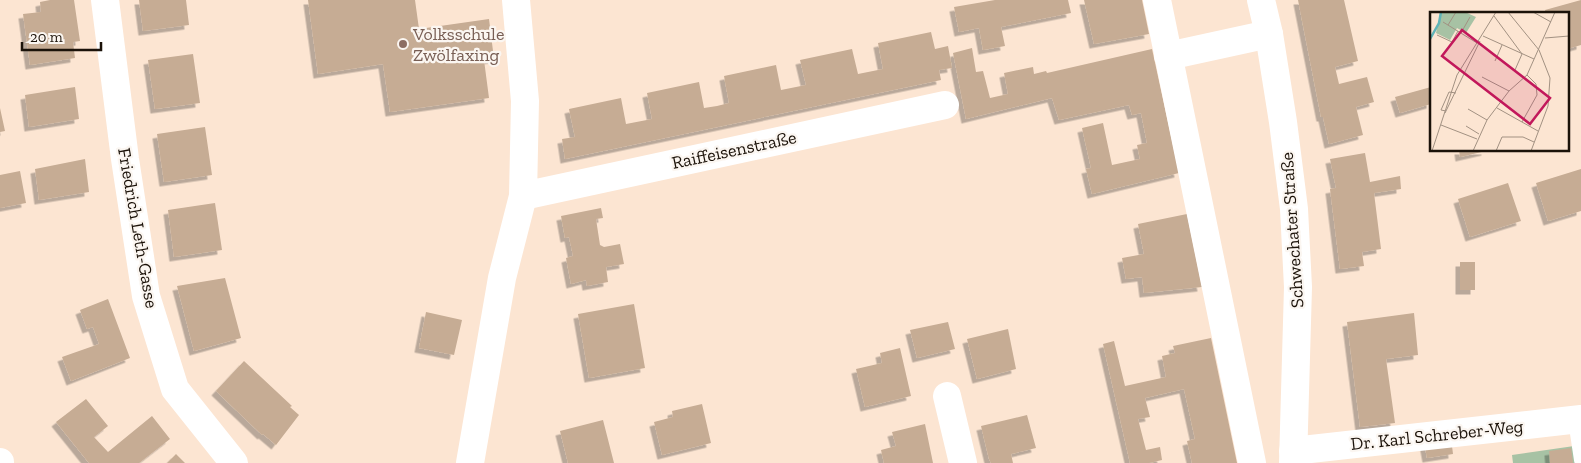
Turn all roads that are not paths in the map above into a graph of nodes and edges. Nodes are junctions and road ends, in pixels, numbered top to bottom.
1 (105, 0) edge
2 (516, 0) edge
3 (1157, 0) edge
4 (1261, 0) edge
5 (1269, 34) junction
6 (1168, 56) junction
7 (944, 104) dead end
8 (522, 196) junction
9 (947, 396) dead end
10 (1578, 419) edge
11 (1293, 457) edge
12 (1581, 460) edge
13 (234, 463) edge
14 (470, 463) edge
15 (963, 463) edge
16 (1252, 463) edge

1 - 13 street, Friedrich Leth-Gasse
2 - 8 street
3 - 6 street
4 - 5 street, Schwechater Straße
5 - 6 street
5 - 11 street, Schwechater Straße
6 - 16 street
7 - 8 street, Raiffeisenstraße
8 - 14 street
9 - 15 street
10 - 11 street, Dr. Karl Schreber-Weg
10 - 12 lane

